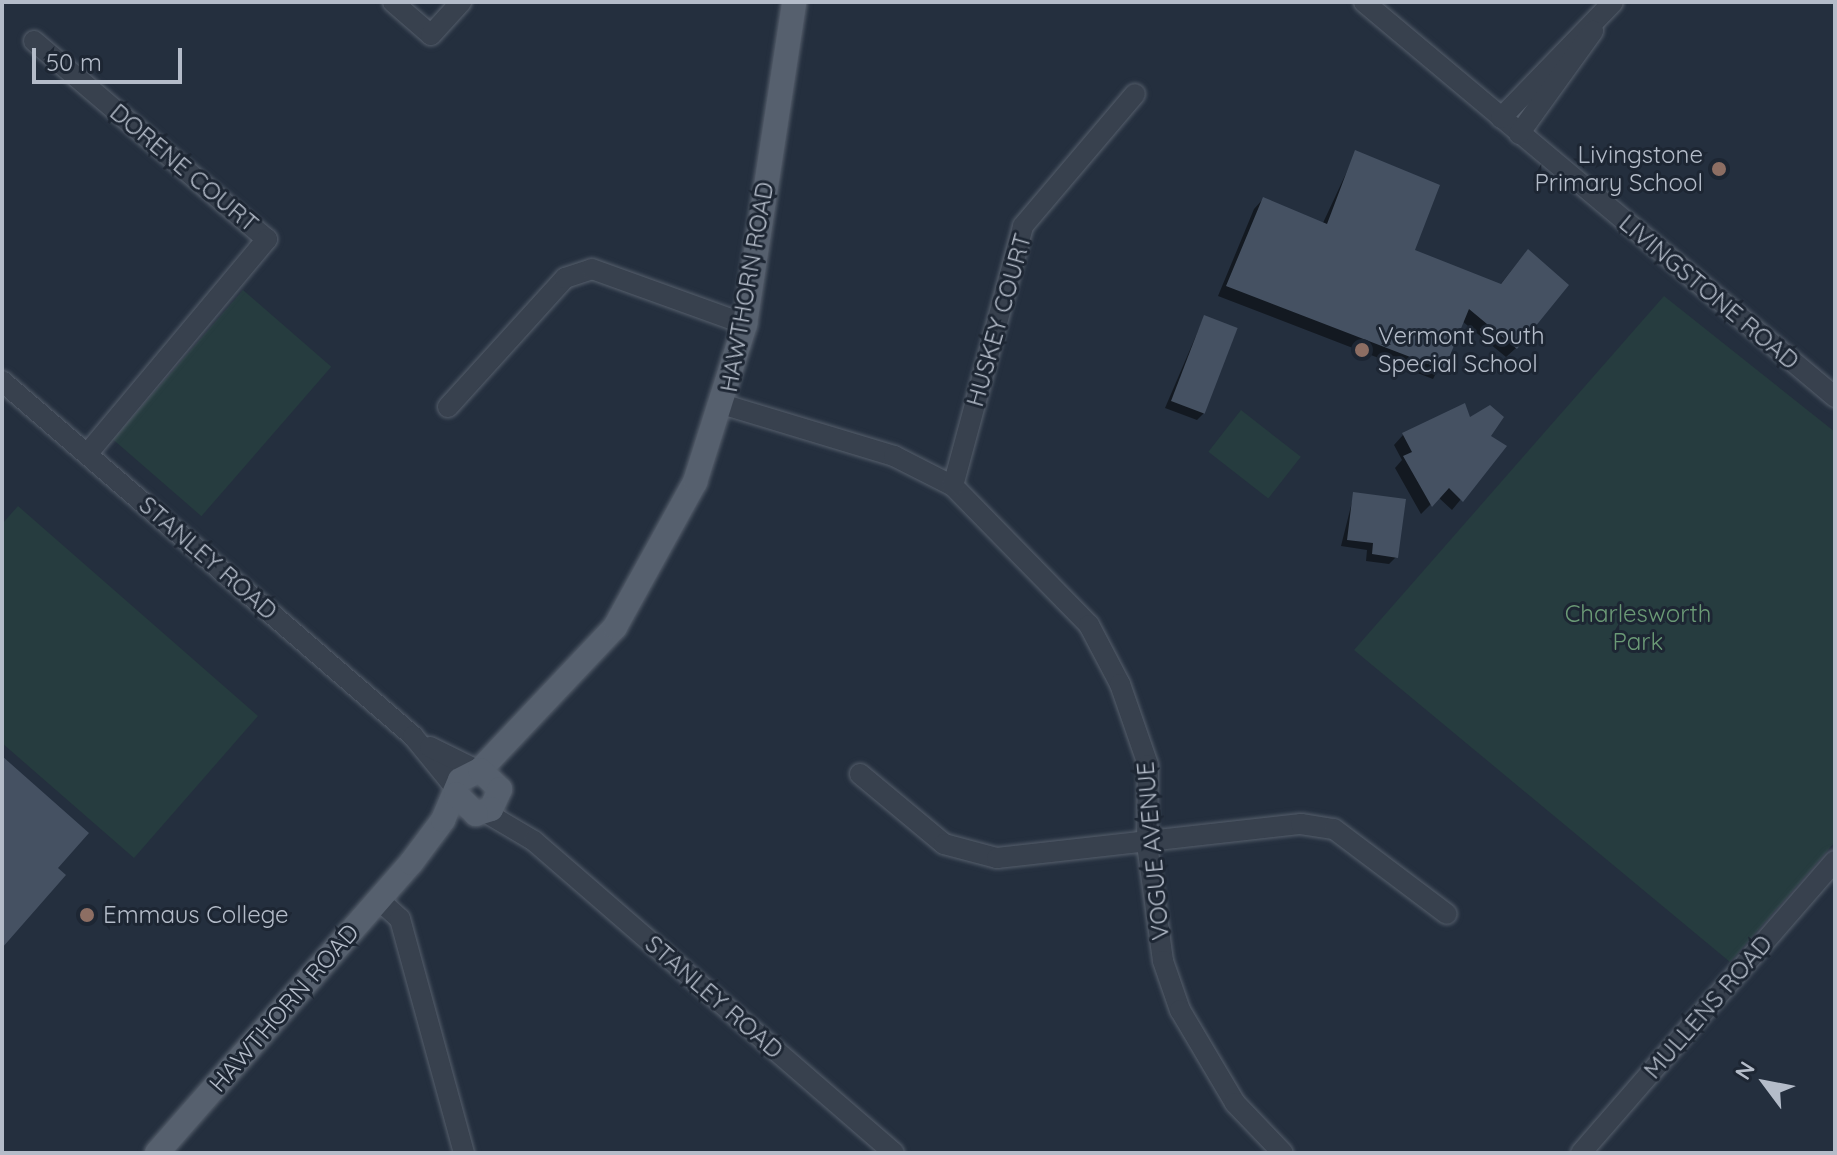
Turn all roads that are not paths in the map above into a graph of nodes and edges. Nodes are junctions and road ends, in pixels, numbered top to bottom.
1 (393, 2) edge
2 (461, 2) edge
3 (794, 2) edge
4 (1364, 2) edge
5 (1612, 3) edge
6 (34, 41) dead end
7 (1135, 94) dead end
8 (1501, 118) junction
9 (1519, 134) junction
10 (745, 324) junction
11 (2, 381) edge
12 (1835, 397) edge
13 (725, 405) junction
14 (448, 407) dead end
15 (88, 453) junction
16 (953, 486) junction
17 (541, 711) junction
18 (413, 736) junction
19 (479, 770) junction
20 (860, 774) dead end
21 (500, 791) junction
22 (456, 792) junction
23 (484, 812) junction
24 (534, 841) junction
25 (1147, 844) junction
26 (1835, 861) edge
27 (411, 863) junction
28 (379, 900) junction
29 (1447, 914) dead end
30 (157, 1153) edge
31 (464, 1153) edge
32 (894, 1153) edge
33 (1283, 1153) edge
34 (1581, 1153) edge

1 - 2 street
3 - 10 main road, HAWTHORN ROAD
4 - 8 street, LIVINGSTONE ROAD
5 - 8 street
5 - 9 street
6 - 15 street, DORENE COURT
7 - 16 street, HUSKEY COURT
8 - 9 street, LIVINGSTONE ROAD
9 - 12 street, LIVINGSTONE ROAD
10 - 13 main road, HAWTHORN ROAD
10 - 14 street
11 - 15 street, STANLEY ROAD
13 - 16 street, VOGUE AVENUE
13 - 17 main road, HAWTHORN ROAD
15 - 18 street, STANLEY ROAD
16 - 25 street, VOGUE AVENUE
17 - 19 main road, HAWTHORN ROAD
17 - 21 main road, HAWTHORN ROAD
18 - 19 street, STANLEY ROAD
18 - 22 street, STANLEY ROAD
19 - 21 main road
19 - 22 main road, HAWTHORN ROAD
20 - 25 street
21 - 23 main road, HAWTHORN ROAD
21 - 24 street, STANLEY ROAD
22 - 23 main road
22 - 27 main road, HAWTHORN ROAD
23 - 24 street, STANLEY ROAD
23 - 27 main road, HAWTHORN ROAD
24 - 32 street, STANLEY ROAD
25 - 29 street
25 - 33 street, VOGUE AVENUE
26 - 34 street, MULLENS ROAD
27 - 28 main road, HAWTHORN ROAD
28 - 30 main road, HAWTHORN ROAD
28 - 31 street

